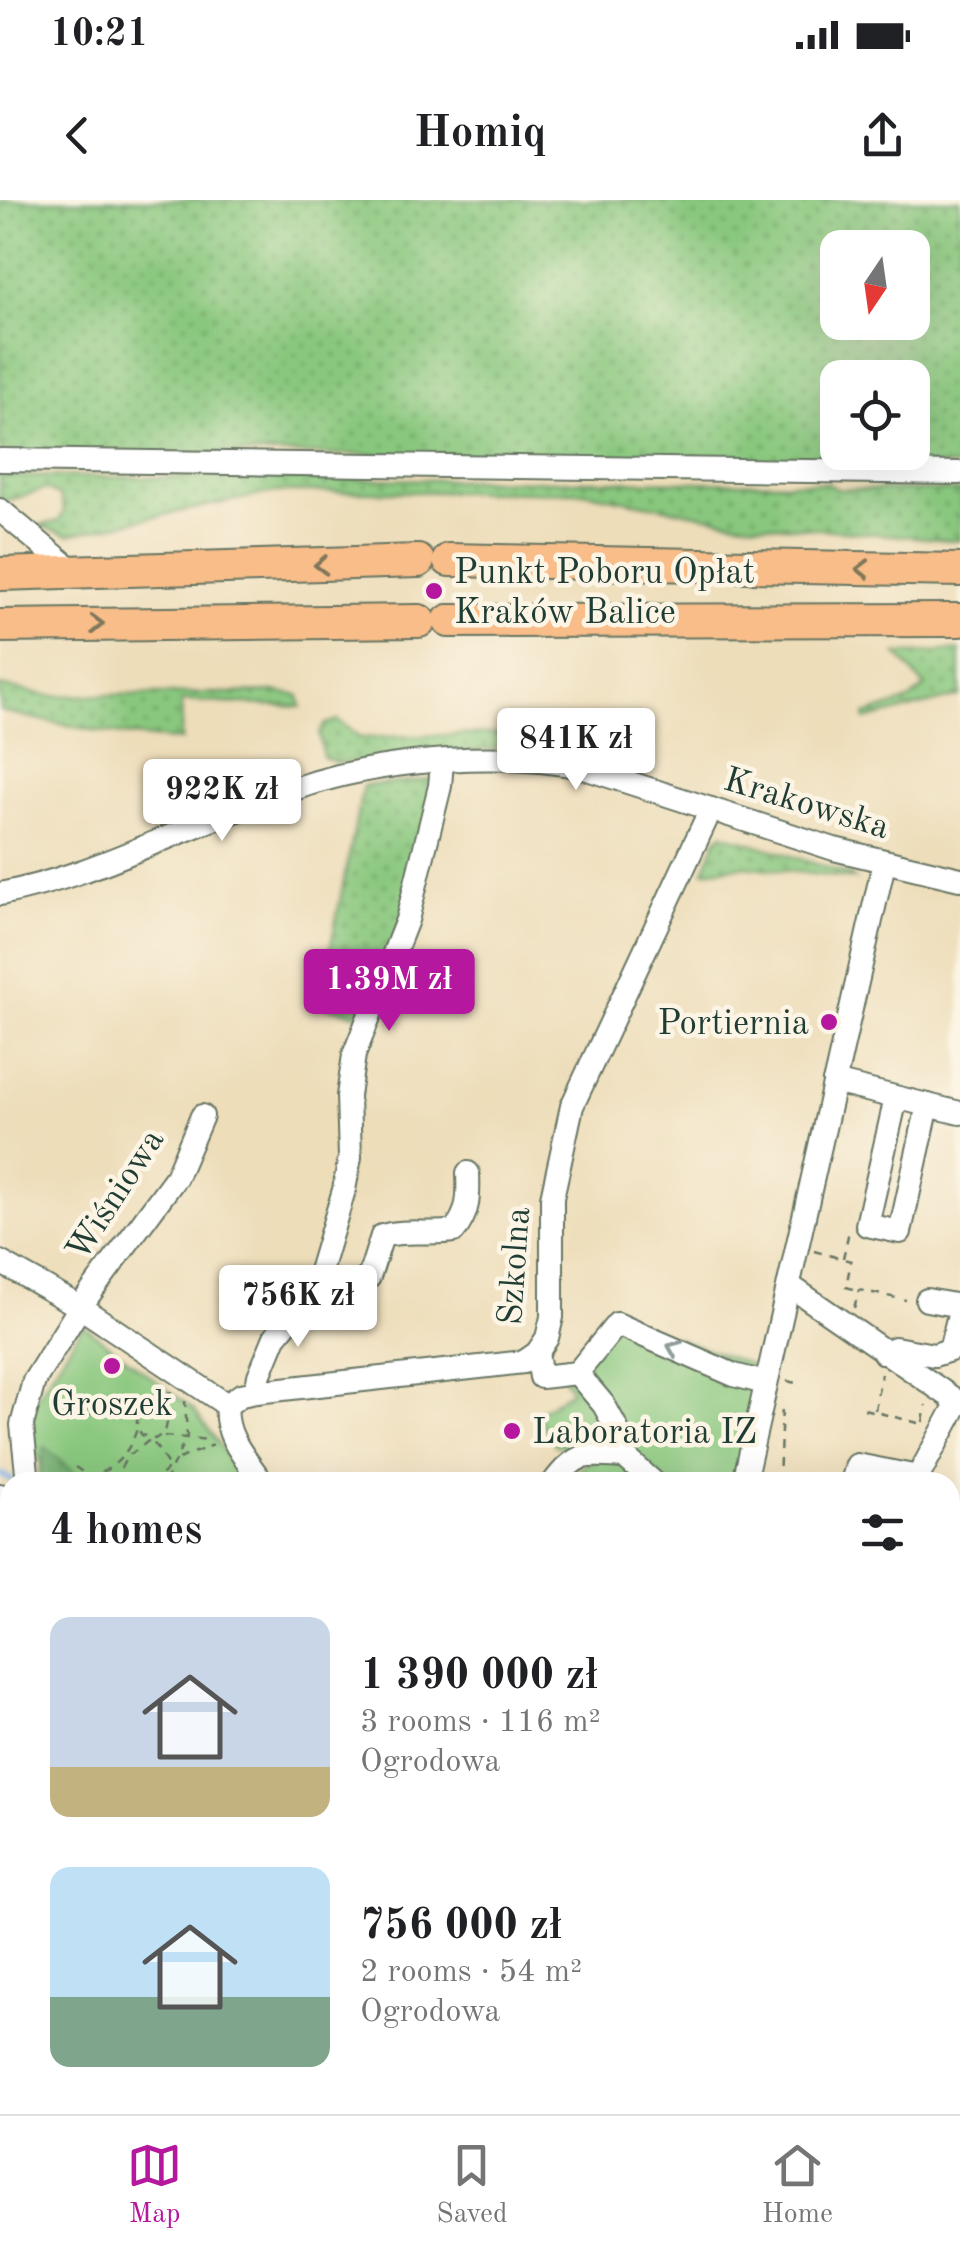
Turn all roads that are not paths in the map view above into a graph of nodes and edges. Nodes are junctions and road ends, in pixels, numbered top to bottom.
1 (0, 460) edge
2 (960, 473) edge
3 (0, 510) edge
4 (29, 531) junction
5 (0, 535) edge
6 (72, 570) junction
7 (960, 570) edge
8 (0, 574) edge
9 (960, 620) edge
10 (0, 626) edge
11 (442, 762) junction
12 (711, 809) junction
13 (884, 863) junction
14 (960, 879) edge
15 (0, 894) edge
16 (853, 1002) junction
17 (876, 1008) dead end
18 (834, 1082) junction
19 (896, 1098) junction
20 (928, 1105) junction
21 (960, 1113) edge
22 (202, 1116) dead end
23 (468, 1173) dead end
24 (0, 1262) edge
25 (790, 1286) junction
26 (310, 1296) junction
27 (922, 1302) road end
28 (80, 1307) junction
29 (960, 1308) edge
30 (537, 1354) junction
31 (884, 1354) junction
32 (578, 1373) junction
33 (773, 1390) junction
34 (256, 1392) junction
35 (228, 1406) junction
36 (625, 1457) junction
37 (27, 1472) edge
38 (255, 1472) edge
39 (562, 1472) edge
40 (642, 1472) edge
41 (747, 1472) edge
42 (854, 1472) edge
43 (889, 1472) edge
44 (921, 1472) edge

1 - 2 street
3 - 4 street
4 - 5 street
4 - 6 street
7 -> 6 highway
6 - 8 highway
10 -> 9 highway
11 - 12 street, Krakowska
11 - 15 street, Krakowska
11 - 26 street
12 - 13 street, Krakowska
12 - 30 street, Szkolna
13 - 14 street, Krakowska
13 - 16 street
16 - 17 street
16 - 18 street
18 - 19 street
18 - 25 street
19 - 20 street
19 - 20 street
20 - 21 street
22 - 28 street, Wiśniowa
23 - 26 street
24 - 28 street
25 - 31 street
25 - 33 street
26 - 34 street
27 - 29 street
28 - 35 street
28 - 37 street, Wiśniowa
29 - 31 street
30 - 32 street
30 - 34 street, Szkolna
31 - 44 street
33 -> 32 street
32 - 36 street
33 - 41 street
34 - 35 street, Szkolna
35 - 38 street
36 - 39 street
36 - 40 street
42 - 43 street

